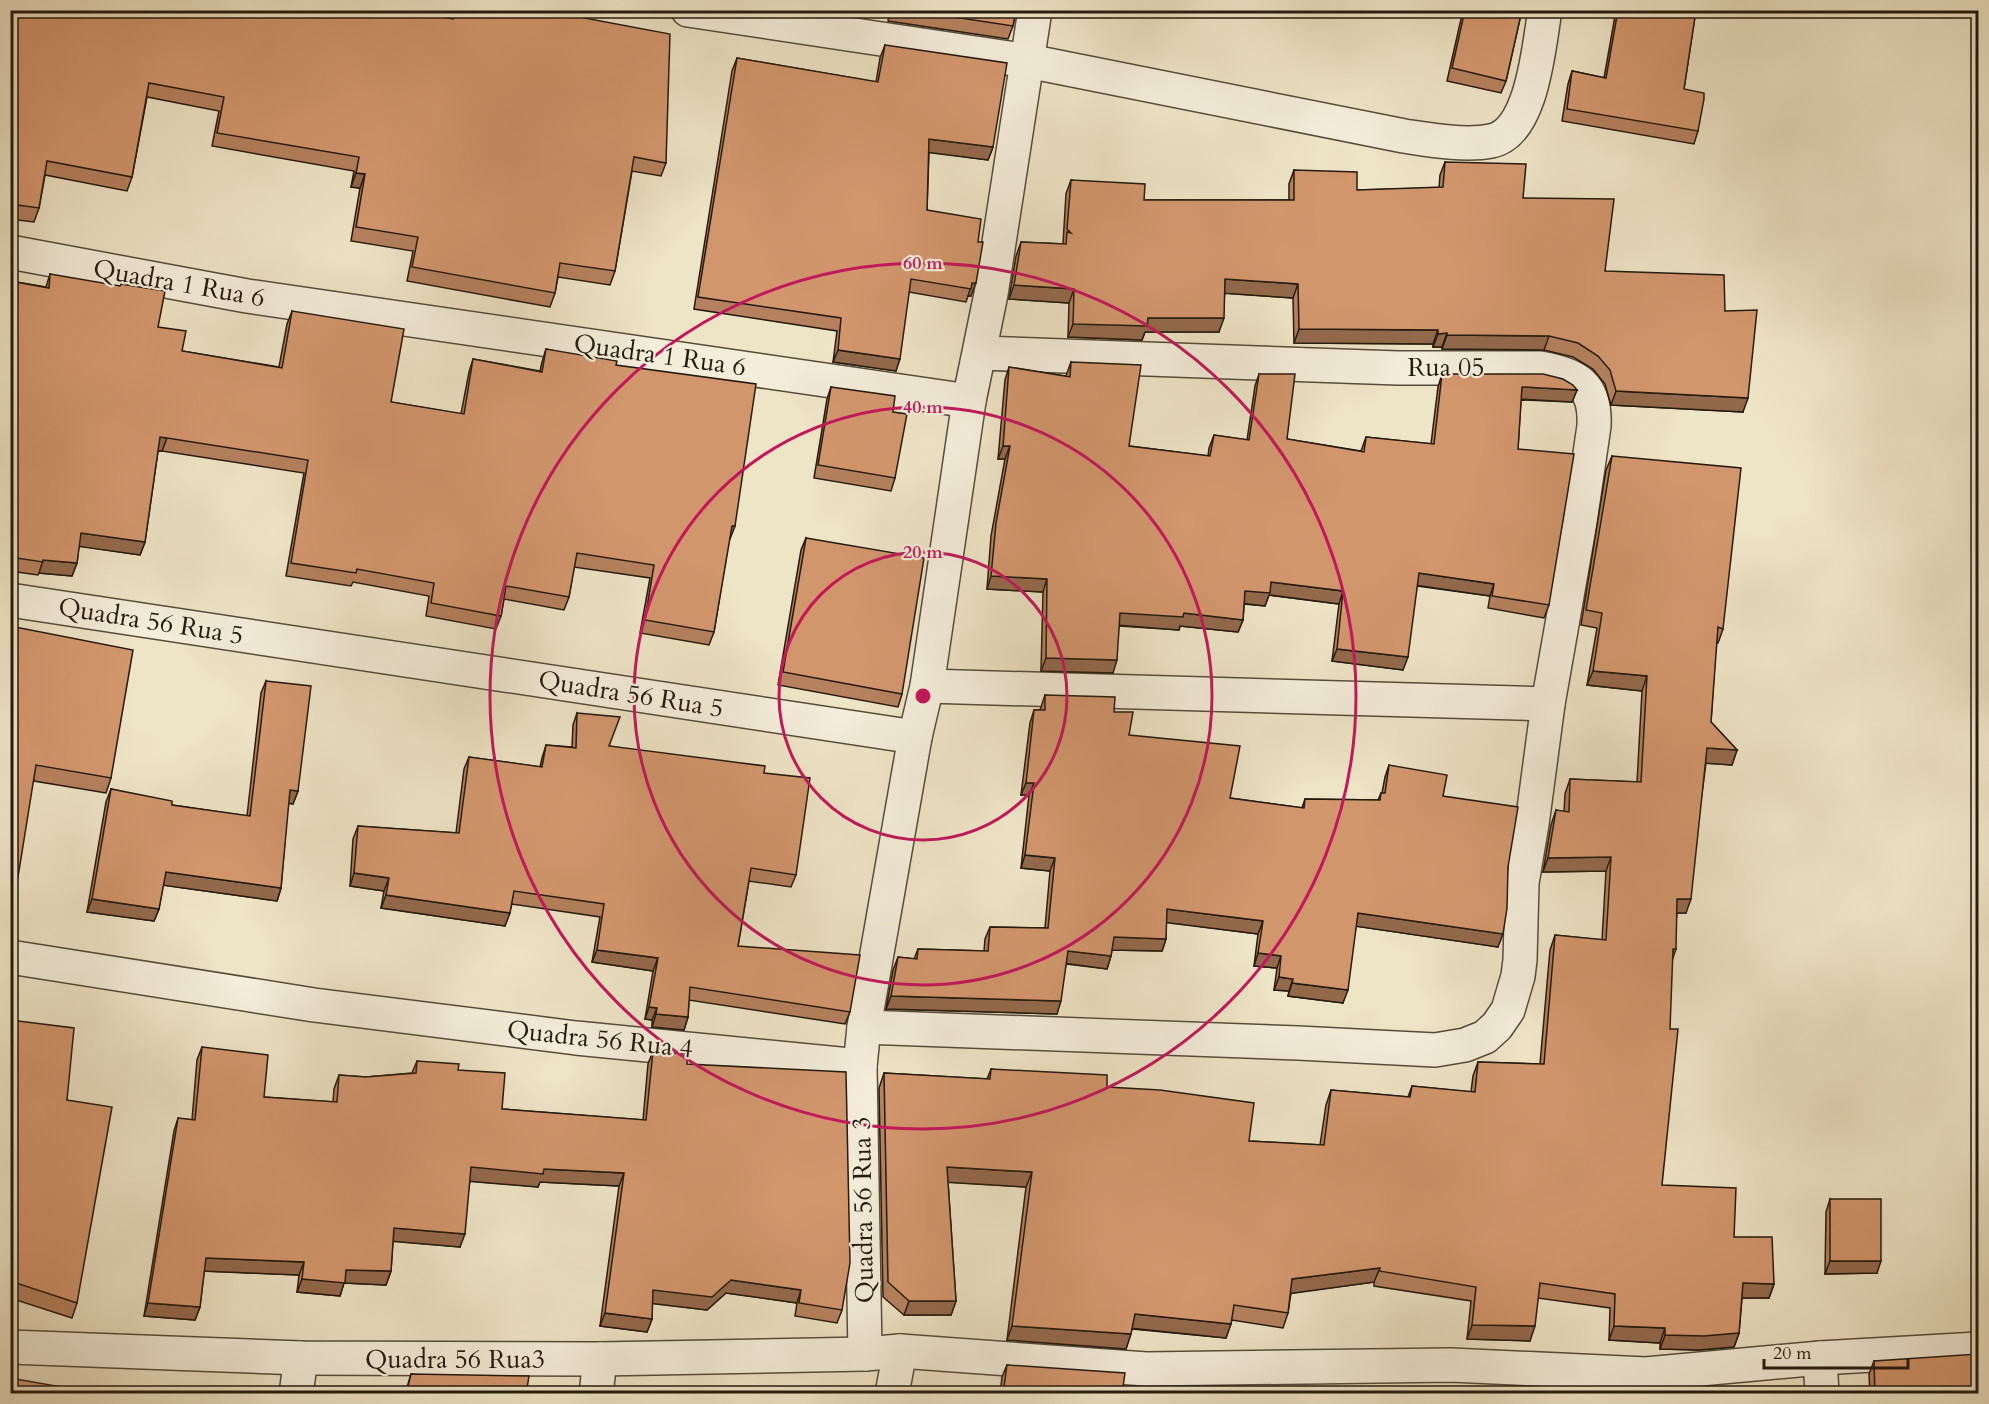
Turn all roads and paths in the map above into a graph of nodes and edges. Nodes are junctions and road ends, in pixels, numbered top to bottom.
1 (688, 10) edge
2 (1035, 10) edge
3 (1545, 10) edge
4 (1028, 61) junction
5 (10, 252) edge
6 (980, 353) junction
7 (969, 400) junction
8 (10, 600) edge
9 (927, 686) junction
10 (1548, 704) junction
11 (915, 737) junction
12 (10, 957) edge
13 (864, 1027) junction
14 (860, 1066) junction
15 (10, 1347) edge
16 (1978, 1349) edge
17 (900, 1351) junction
18 (865, 1354) junction
19 (302, 1358) junction
20 (1820, 1358) junction
21 (600, 1359) junction
22 (1449, 1379) edge
23 (1143, 1381) edge
24 (1646, 1384) edge
25 (296, 1394) edge
26 (596, 1394) edge
27 (892, 1394) edge
28 (1822, 1394) edge

1 - 4 street
2 - 4 street
3 - 4 street
4 - 6 street
5 - 7 street, Quadra 1 Rua 6
6 - 7 street
6 - 10 street, Rua 05
7 - 9 street
8 - 11 street, Quadra 56 Rua 5
9 - 10 street
9 - 11 street
10 - 13 street, Rua 05
11 - 13 street
12 - 14 street, Quadra 56 Rua 4
13 - 14 street
14 - 18 street, Quadra 56 Rua 3
15 - 19 street, Quadra 56 Rua3
16 - 20 street, Quadra 56 Rua3
17 - 18 street, Quadra 56 Rua3
17 - 23 street, Quadra 56 Rua3
17 - 27 street
18 - 21 street, Quadra 56 Rua3
19 - 21 street, Quadra 56 Rua3
19 - 25 street
20 - 24 street, Quadra 56 Rua3
20 - 28 street
21 - 26 street
22 - 23 street, Quadra 56 Rua3
22 - 24 street, Quadra 56 Rua3

